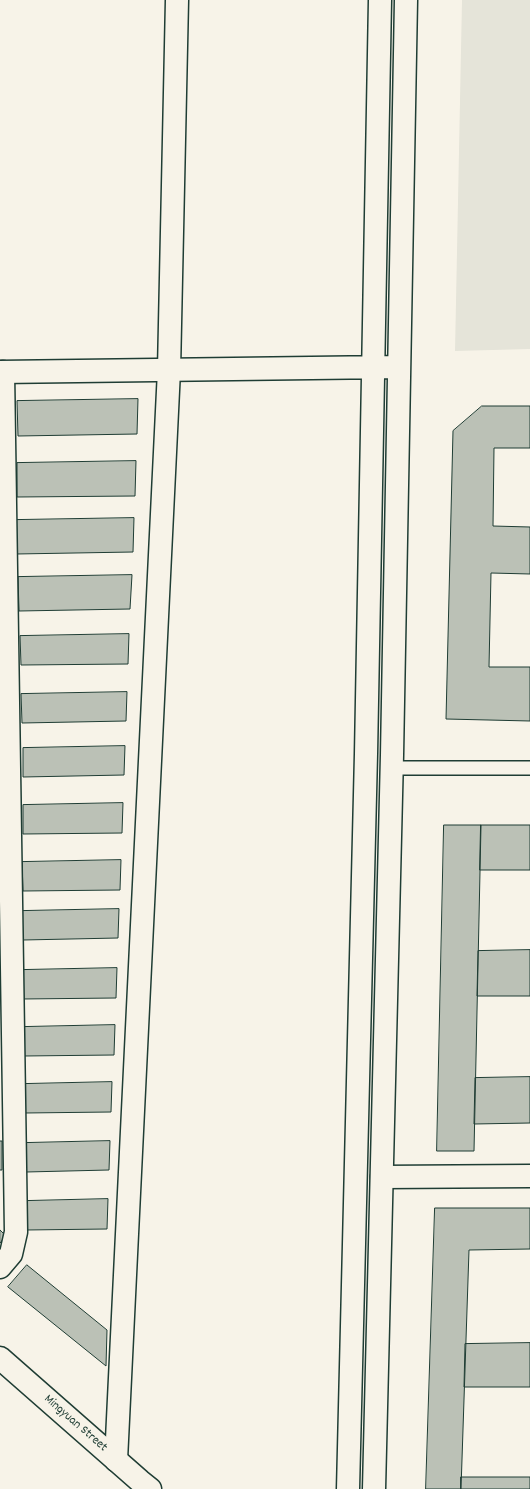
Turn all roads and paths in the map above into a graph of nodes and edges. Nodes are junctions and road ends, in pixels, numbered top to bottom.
1 (177, 0) edge
2 (380, 0) edge
3 (406, 0) edge
4 (374, 368) junction
5 (400, 368) junction
6 (168, 370) junction
7 (2, 372) edge
8 (392, 768) junction
9 (530, 768) edge
10 (382, 1176) junction
11 (530, 1176) edge
12 (0, 1267) edge
13 (0, 1358) edge
14 (116, 1460) junction
15 (150, 1489) edge
16 (348, 1489) edge
17 (374, 1489) edge

1 - 6 street
2 - 4 street
3 - 5 street
4 - 5 street
4 - 6 street
4 - 16 street
5 - 8 street
6 - 7 street
6 - 14 street
7 - 12 street
8 - 9 lane
8 - 10 street
10 - 11 street
10 - 17 street
13 - 14 street, Mingyuan Street
14 - 15 street, Mingyuan Street

